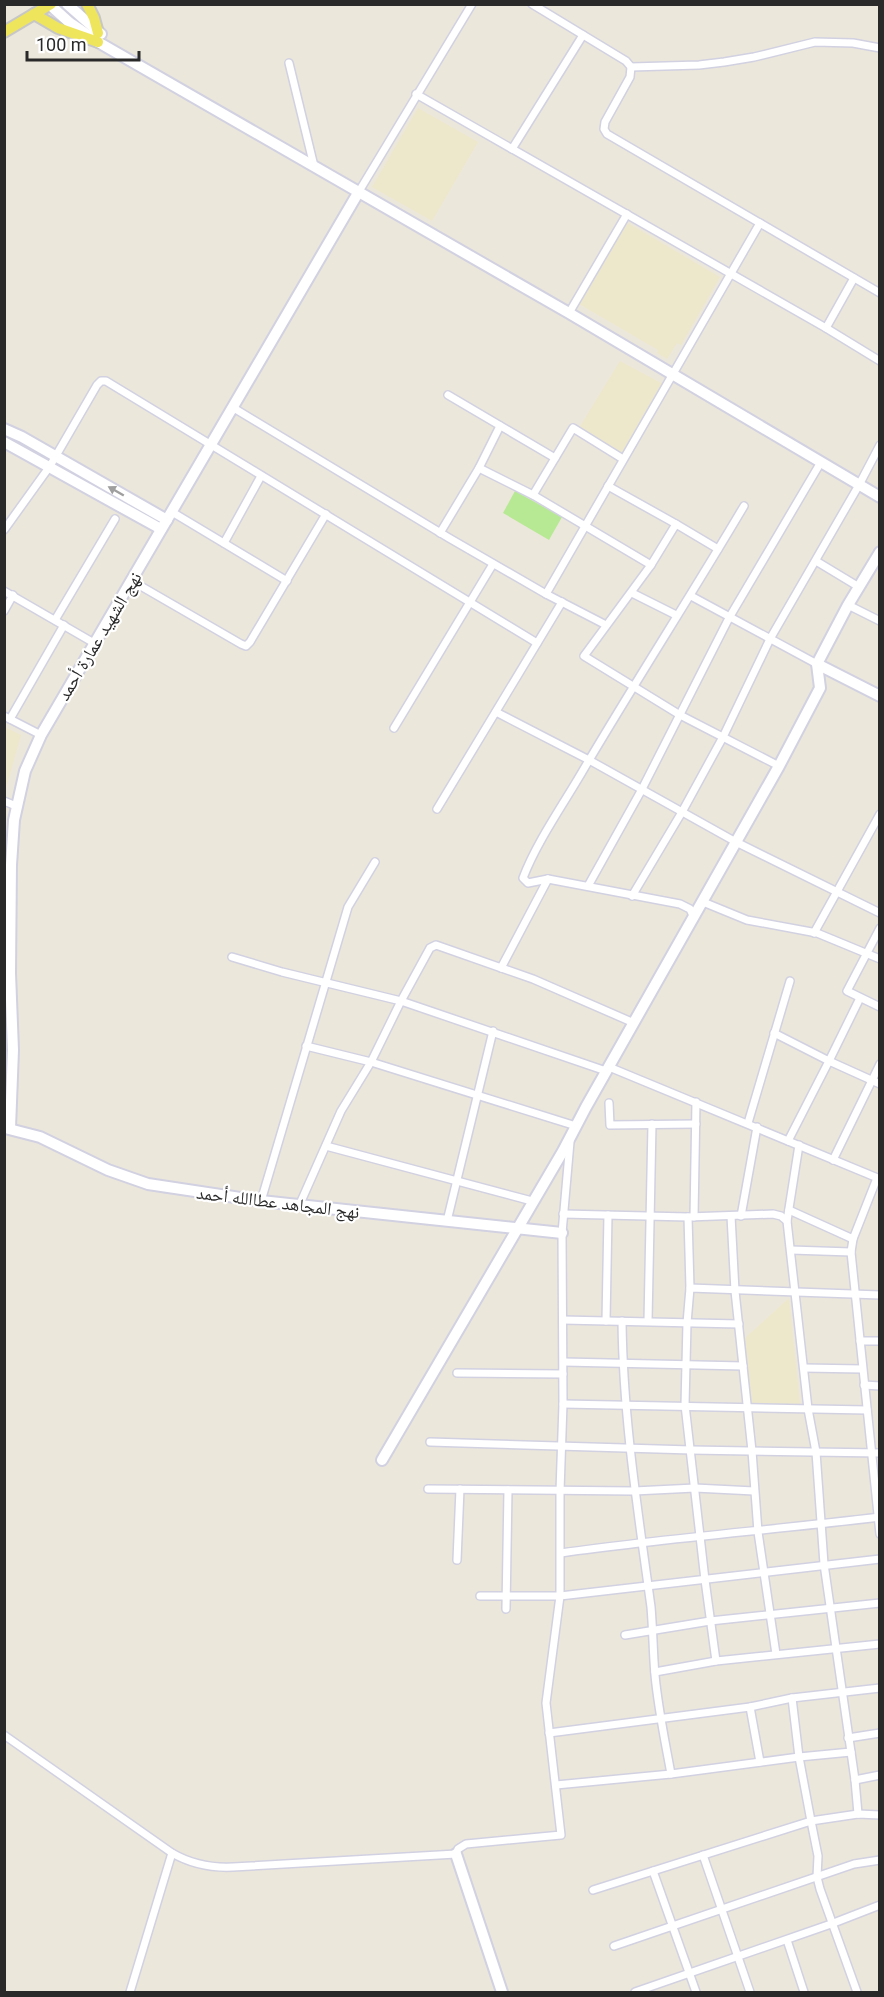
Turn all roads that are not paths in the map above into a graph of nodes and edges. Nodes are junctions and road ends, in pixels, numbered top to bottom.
1 (67, 4) edge
2 (87, 4) edge
3 (472, 4) edge
4 (532, 4) edge
5 (47, 6) edge
6 (34, 14) junction
7 (4, 32) edge
8 (583, 35) junction
9 (98, 37) junction
10 (879, 47) edge
11 (289, 63) dead end
12 (631, 67) junction
13 (416, 94) junction
14 (512, 149) junction
15 (315, 167) junction
16 (358, 192) junction
17 (627, 214) junction
18 (760, 223) junction
19 (731, 274) junction
20 (854, 278) junction
21 (879, 293) edge
22 (569, 313) junction
23 (826, 328) junction
24 (879, 361) edge
25 (672, 375) junction
26 (448, 394) dead end
27 (231, 407) junction
28 (500, 426) junction
29 (4, 429) edge
30 (4, 442) edge
31 (211, 444) junction
32 (879, 445) edge
33 (56, 456) junction
34 (555, 458) junction
35 (623, 459) junction
36 (821, 462) junction
37 (50, 466) junction
38 (478, 468) junction
39 (261, 476) junction
40 (860, 485) junction
41 (608, 486) junction
42 (533, 495) junction
43 (879, 497) edge
44 (744, 506) dead end
45 (326, 514) junction
46 (115, 519) dead end
47 (167, 520) junction
48 (676, 524) junction
49 (584, 526) junction
50 (4, 530) edge
51 (440, 533) junction
52 (224, 543) junction
53 (718, 549) junction
54 (879, 552) edge
55 (816, 561) junction
56 (493, 564) junction
57 (651, 565) junction
58 (132, 581) junction
59 (286, 581) junction
60 (859, 587) junction
61 (4, 591) edge
62 (632, 593) junction
63 (546, 594) junction
64 (13, 595) junction
65 (691, 596) junction
66 (470, 602) junction
67 (562, 602) junction
68 (848, 605) junction
69 (4, 612) edge
70 (676, 615) junction
71 (729, 618) junction
72 (55, 620) junction
73 (879, 621) edge
74 (606, 625) junction
75 (64, 626) junction
76 (770, 639) junction
77 (94, 643) junction
78 (537, 643) junction
79 (817, 664) junction
80 (633, 687) junction
81 (879, 696) edge
82 (496, 712) junction
83 (680, 715) junction
84 (7, 717) edge
85 (394, 728) dead end
86 (41, 735) junction
87 (723, 737) junction
88 (589, 760) junction
89 (779, 766) junction
90 (641, 791) junction
91 (4, 801) edge
92 (16, 806) junction
93 (437, 808) dead end
94 (682, 812) junction
95 (879, 814) edge
96 (877, 824) edge
97 (736, 842) junction
98 (375, 862) dead end
99 (8, 865) edge
100 (548, 879) junction
101 (588, 886) junction
102 (837, 892) junction
103 (632, 896) junction
104 (703, 902) junction
105 (879, 912) edge
106 (694, 918) junction
107 (879, 928) edge
108 (814, 933) junction
109 (867, 953) junction
110 (232, 957) dead end
111 (879, 959) edge
112 (501, 968) junction
113 (7, 973) edge
114 (790, 981) dead end
115 (325, 982) junction
116 (860, 998) junction
117 (402, 1001) junction
118 (879, 1007) edge
119 (634, 1023) junction
120 (493, 1031) junction
121 (774, 1033) junction
122 (306, 1046) junction
123 (829, 1061) junction
124 (371, 1062) junction
125 (879, 1064) edge
126 (608, 1069) junction
127 (872, 1080) junction
128 (879, 1084) edge
129 (478, 1095) junction
130 (696, 1102) junction
131 (609, 1103) dead end
132 (652, 1124) junction
133 (696, 1124) junction
134 (748, 1124) junction
135 (576, 1126) junction
136 (757, 1127) junction
137 (7, 1128) edge
138 (570, 1137) junction
139 (788, 1141) junction
140 (799, 1145) junction
141 (326, 1146) junction
142 (833, 1160) junction
143 (878, 1179) edge
144 (456, 1180) junction
145 (532, 1201) junction
146 (261, 1202) junction
147 (299, 1206) junction
148 (789, 1210) junction
149 (563, 1214) junction
150 (608, 1215) junction
151 (651, 1216) junction
152 (731, 1216) junction
153 (741, 1216) junction
154 (691, 1217) junction
155 (447, 1221) junction
156 (787, 1221) junction
157 (518, 1228) junction
158 (562, 1233) junction
159 (853, 1239) junction
160 (791, 1250) junction
161 (851, 1252) junction
162 (690, 1288) junction
163 (735, 1291) junction
164 (796, 1292) junction
165 (855, 1294) junction
166 (879, 1295) edge
167 (563, 1320) junction
168 (606, 1321) junction
169 (622, 1321) junction
170 (648, 1321) junction
171 (687, 1323) junction
172 (739, 1324) junction
173 (860, 1341) junction
174 (879, 1341) edge
175 (564, 1362) junction
176 (622, 1363) junction
177 (686, 1365) junction
178 (743, 1366) junction
179 (804, 1368) junction
180 (862, 1369) junction
181 (457, 1373) dead end
182 (563, 1374) junction
183 (864, 1385) junction
184 (879, 1386) edge
185 (563, 1404) junction
186 (626, 1405) junction
187 (685, 1405) junction
188 (747, 1408) junction
189 (808, 1409) junction
190 (867, 1410) junction
191 (430, 1442) dead end
192 (561, 1446) junction
193 (630, 1448) junction
194 (691, 1450) junction
195 (752, 1451) junction
196 (816, 1452) junction
197 (876, 1453) edge
198 (382, 1460) dead end
199 (695, 1488) junction
200 (428, 1489) dead end
201 (460, 1489) junction
202 (508, 1490) junction
203 (560, 1491) junction
204 (634, 1491) junction
205 (754, 1491) junction
206 (878, 1517) edge
207 (821, 1524) junction
208 (758, 1532) junction
209 (879, 1534) edge
210 (701, 1537) junction
211 (641, 1542) junction
212 (561, 1553) junction
213 (879, 1559) edge
214 (457, 1560) dead end
215 (824, 1564) junction
216 (763, 1572) junction
217 (705, 1580) junction
218 (648, 1585) junction
219 (480, 1596) dead end
220 (506, 1596) junction
221 (560, 1596) junction
222 (879, 1603) edge
223 (830, 1608) junction
224 (506, 1609) dead end
225 (770, 1614) junction
226 (710, 1621) junction
227 (654, 1631) junction
228 (625, 1635) dead end
229 (879, 1644) edge
230 (836, 1649) junction
231 (776, 1654) junction
232 (716, 1661) junction
233 (655, 1672) junction
234 (879, 1688) edge
235 (843, 1694) junction
236 (792, 1698) junction
237 (750, 1707) junction
238 (660, 1719) junction
239 (879, 1732) edge
240 (549, 1733) junction
241 (4, 1735) edge
242 (849, 1738) junction
243 (851, 1752) junction
244 (799, 1757) junction
245 (760, 1762) junction
246 (671, 1774) junction
247 (879, 1775) edge
248 (855, 1780) junction
249 (556, 1785) junction
250 (858, 1814) junction
251 (879, 1815) edge
252 (811, 1821) junction
253 (172, 1853) junction
254 (456, 1854) junction
255 (703, 1856) junction
256 (879, 1860) edge
257 (654, 1871) junction
258 (817, 1877) junction
259 (593, 1890) dead end
260 (879, 1905) edge
261 (721, 1909) junction
262 (831, 1924) junction
263 (673, 1925) junction
264 (787, 1940) junction
265 (614, 1946) dead end
266 (738, 1958) junction
267 (689, 1973) junction
268 (130, 1992) edge
269 (502, 1992) edge
270 (635, 1992) edge
271 (696, 1992) edge
272 (750, 1992) edge
273 (804, 1992) edge
274 (857, 1992) edge

1 - 9 street
2 - 9 main road
3 - 13 street
4 - 8 street
5 - 6 main road
5 - 9 street
6 - 7 main road
6 - 9 main road
8 - 12 street
8 - 14 street
9 - 15 street
10 - 12 street
11 - 15 street
12 - 18 street
13 - 14 street
13 - 16 street
14 - 17 street
15 - 16 street
16 - 22 street
16 - 27 street, نهج الشهيد عمارة أحمد
17 - 19 street
17 - 22 street
18 - 19 street
18 - 20 street
19 - 23 street
19 - 25 street
20 - 21 street
20 - 23 street
22 - 25 street
23 - 24 street
25 - 35 street
25 - 36 street
26 - 28 street
27 - 31 street, نهج الشهيد عمارة أحمد
27 - 51 street
28 - 34 street
28 - 38 street
29 - 33 street
30 - 37 street
31 - 33 street
31 - 39 street
31 - 47 street, نهج الشهيد عمارة أحمد
32 - 40 street
33 - 37 street
47 -> 33 street
34 - 35 street
34 - 42 street
35 - 41 street
36 - 40 street
36 - 71 street
37 - 47 street
37 - 50 street
38 - 42 street
38 - 51 street
39 - 45 street
39 - 52 street
40 - 43 street
40 - 55 street
41 - 48 street
41 - 49 street
42 - 49 street
44 - 53 street
45 - 59 street
45 - 66 street
46 - 72 street
47 - 52 street
47 - 58 street, نهج الشهيد عمارة أحمد
48 - 53 street
48 - 57 street
49 - 57 street
49 - 63 street
51 - 56 street
52 - 59 street
53 - 65 street
54 - 60 street
55 - 60 street
55 - 76 street
56 - 63 street
56 - 66 street
57 - 62 street
58 - 59 street
58 - 77 street, نهج الشهيد عمارة أحمد
60 - 68 street
61 - 64 street
62 - 70 street
62 - 74 street
63 - 67 street
64 - 69 street
64 - 72 street
65 - 70 street
65 - 71 street
66 - 78 street
66 - 85 street
67 - 74 street
67 - 78 street
68 - 73 street
68 - 79 street
70 - 80 street
71 - 76 street
71 - 83 street
72 - 75 street
74 - 80 street
75 - 77 street
75 - 84 street
76 - 79 street
76 - 87 street
77 - 86 street, نهج الشهيد عمارة أحمد
78 - 82 street
79 - 81 street
79 - 89 street
80 - 83 street
80 - 88 street
82 - 88 street
82 - 93 street
83 - 87 street
83 - 90 street
84 - 86 street
86 - 92 street, نهج الشهيد عمارة أحمد
87 - 89 street
87 - 94 street
88 - 90 street
88 - 100 street
89 - 97 street
90 - 94 street
90 - 101 street
91 - 92 street
92 - 99 street, نهج الشهيد عمارة أحمد
94 - 97 street
94 - 103 street
95 - 96 street
96 - 102 street
97 - 102 street
97 - 104 street
98 - 115 street
99 - 113 street, نهج الشهيد عمارة أحمد
100 - 101 street
100 - 112 street
101 - 103 street
102 - 105 street
102 - 108 street
103 - 106 street
104 - 106 street
104 - 108 street
106 - 119 street
107 - 109 street
108 - 109 street
109 - 111 street
109 - 116 street
110 - 115 street
112 - 117 street
112 - 119 street
113 - 137 street, نهج الشهيد عمارة أحمد
114 - 121 street
115 - 117 street
115 - 122 street
116 - 118 street
116 - 123 street
117 - 120 street
117 - 124 street
119 - 126 street
120 - 126 street
120 - 129 street
121 - 123 street
121 - 134 street
122 - 124 street
122 - 146 street
123 - 127 street
123 - 139 street
124 - 129 street
124 - 141 street
125 - 127 street
126 - 130 street
126 - 135 street
127 - 128 street
127 - 142 street
129 - 135 street
129 - 144 street
130 - 133 street
130 - 134 street
131 - 132 street
132 - 133 street
132 - 151 street
133 - 154 street
134 - 136 street
135 - 138 street
136 - 139 street
136 - 153 street
137 - 146 street, نهج المجاهد عطاالله أحمد
138 - 145 street
138 - 149 street
139 - 140 street
140 - 142 street
140 - 148 street
141 - 144 street
141 - 147 street
142 - 143 street
143 - 159 street
144 - 145 street
144 - 155 street
145 - 157 street
146 - 147 street, نهج المجاهد عطاالله أحمد
147 - 155 street, نهج المجاهد عطاالله أحمد
148 - 156 street
148 - 159 street
149 - 150 street
149 - 158 street
150 - 151 street
150 - 168 street
151 - 154 street
151 - 170 street
152 - 153 street
152 - 154 street
152 - 163 street
153 - 156 street
154 - 162 street
155 - 157 street, نهج المجاهد عطاالله أحمد
156 - 160 street
157 - 158 street, نهج المجاهد عطاالله أحمد
157 - 198 street
158 - 167 street
159 - 161 street
160 - 161 street
160 - 164 street
161 - 165 street
162 - 163 street
162 - 171 street
163 - 164 street
163 - 172 street
164 - 165 street
164 - 179 street
165 - 166 street
165 - 173 street
167 - 168 street
167 - 175 street
168 - 169 street
169 - 170 street
169 - 176 street
170 - 171 street
171 - 172 street
171 - 177 street
172 - 178 street
173 - 174 street
173 - 180 street
175 - 176 street
175 - 182 street
176 - 177 street
176 - 186 street
177 - 178 street
177 - 187 street
178 - 188 street
179 - 180 street
179 - 189 street
180 - 183 street
181 - 182 street
182 - 185 street
183 - 184 street
183 - 190 street
185 - 186 street
185 - 192 street
186 - 187 street
186 - 193 street
187 - 188 street
187 - 194 street
188 - 189 street
188 - 195 street
189 - 190 street
189 - 196 street
190 - 197 street
191 - 192 street
192 - 193 street
192 - 203 street
193 - 194 street
193 - 204 street
194 - 195 street
194 - 199 street
195 - 196 street
195 - 205 street
196 - 197 street
196 - 207 street
197 - 206 street
199 - 204 street
199 - 205 street
199 - 210 street
200 - 201 street
201 - 202 street
201 - 214 street
202 - 203 street
202 - 220 street
203 - 204 street
203 - 212 street
204 - 211 street
205 - 208 street
206 - 207 street
206 - 209 street
207 - 208 street
207 - 215 street
208 - 210 street
208 - 216 street
210 - 211 street
210 - 217 street
211 - 212 street
211 - 218 street
212 - 221 street
213 - 215 street
215 - 216 street
215 - 223 street
216 - 217 street
216 - 225 street
217 - 218 street
217 - 226 street
218 - 221 street
218 - 227 street
219 - 220 street
220 - 221 street
220 - 224 street
221 - 240 street
222 - 223 street
223 - 225 street
223 - 230 street
225 - 226 street
225 - 231 street
226 - 227 street
226 - 232 street
227 - 228 street
227 - 233 street
229 - 230 street
230 - 231 street
230 - 235 street
231 - 232 street
232 - 233 street
233 - 238 street
234 - 235 street
235 - 236 street
235 - 242 street
236 - 237 street
236 - 244 street
237 - 238 street
237 - 245 street
238 - 240 street
238 - 246 street
239 - 242 street
240 - 249 street
241 - 253 street
242 - 243 street
243 - 244 street
243 - 248 street
244 - 245 street
244 - 252 street
245 - 246 street
246 - 249 street
247 - 248 street
248 - 250 street
249 - 254 street
250 - 251 street
250 - 252 street
252 - 255 street
252 - 258 street
253 - 254 street
253 - 268 street
254 - 269 street
255 - 257 street
255 - 261 street
256 - 258 street
257 - 259 street
257 - 263 street
258 - 261 street
258 - 262 street
260 - 262 street
261 - 263 street
261 - 266 street
262 - 264 street
262 - 274 street
263 - 265 street
263 - 267 street
264 - 266 street
264 - 273 street
266 - 267 street
266 - 272 street
267 - 270 street
267 - 271 street

